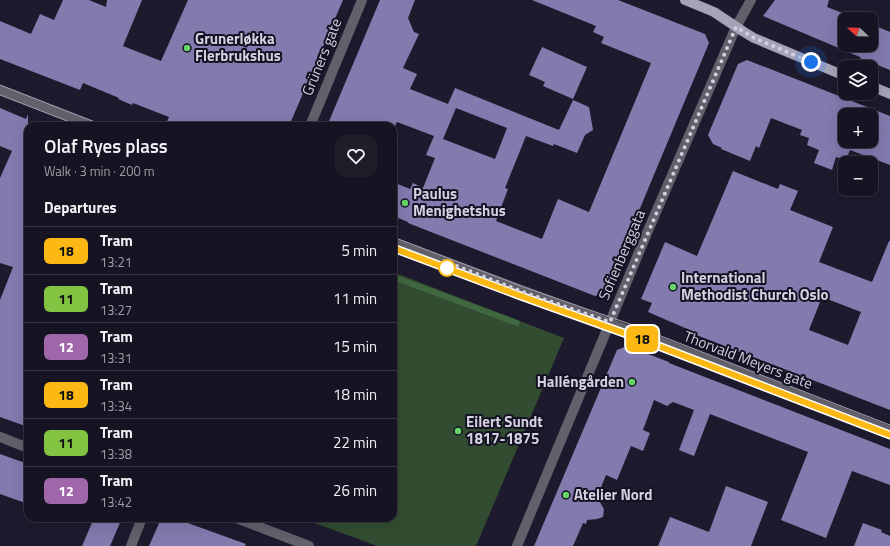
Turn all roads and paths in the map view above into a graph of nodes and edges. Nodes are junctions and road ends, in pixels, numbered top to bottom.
1 (362, 0) edge
2 (685, 0) edge
3 (752, 0) edge
4 (736, 27) junction
5 (838, 73) edge
6 (878, 89) edge
7 (0, 90) edge
8 (890, 94) edge
9 (83, 122) edge
10 (312, 122) edge
11 (397, 244) edge
12 (610, 322) junction
13 (890, 431) edge
14 (0, 437) edge
15 (24, 446) edge
16 (140, 522) edge
17 (246, 522) edge
18 (131, 546) edge
19 (309, 546) edge
20 (517, 546) edge

1 - 10 street, Grüners gate
2 - 4 main road
3 - 4 street, Sofienberggata
4 - 5 main road
4 - 12 street, Sofienberggata
6 - 8 main road
7 - 9 street
11 - 12 street, Thorvald Meyers gate
12 - 13 street, Thorvald Meyers gate
12 - 20 street, Sofienberggata
14 - 15 street
16 - 18 street
17 - 19 street

